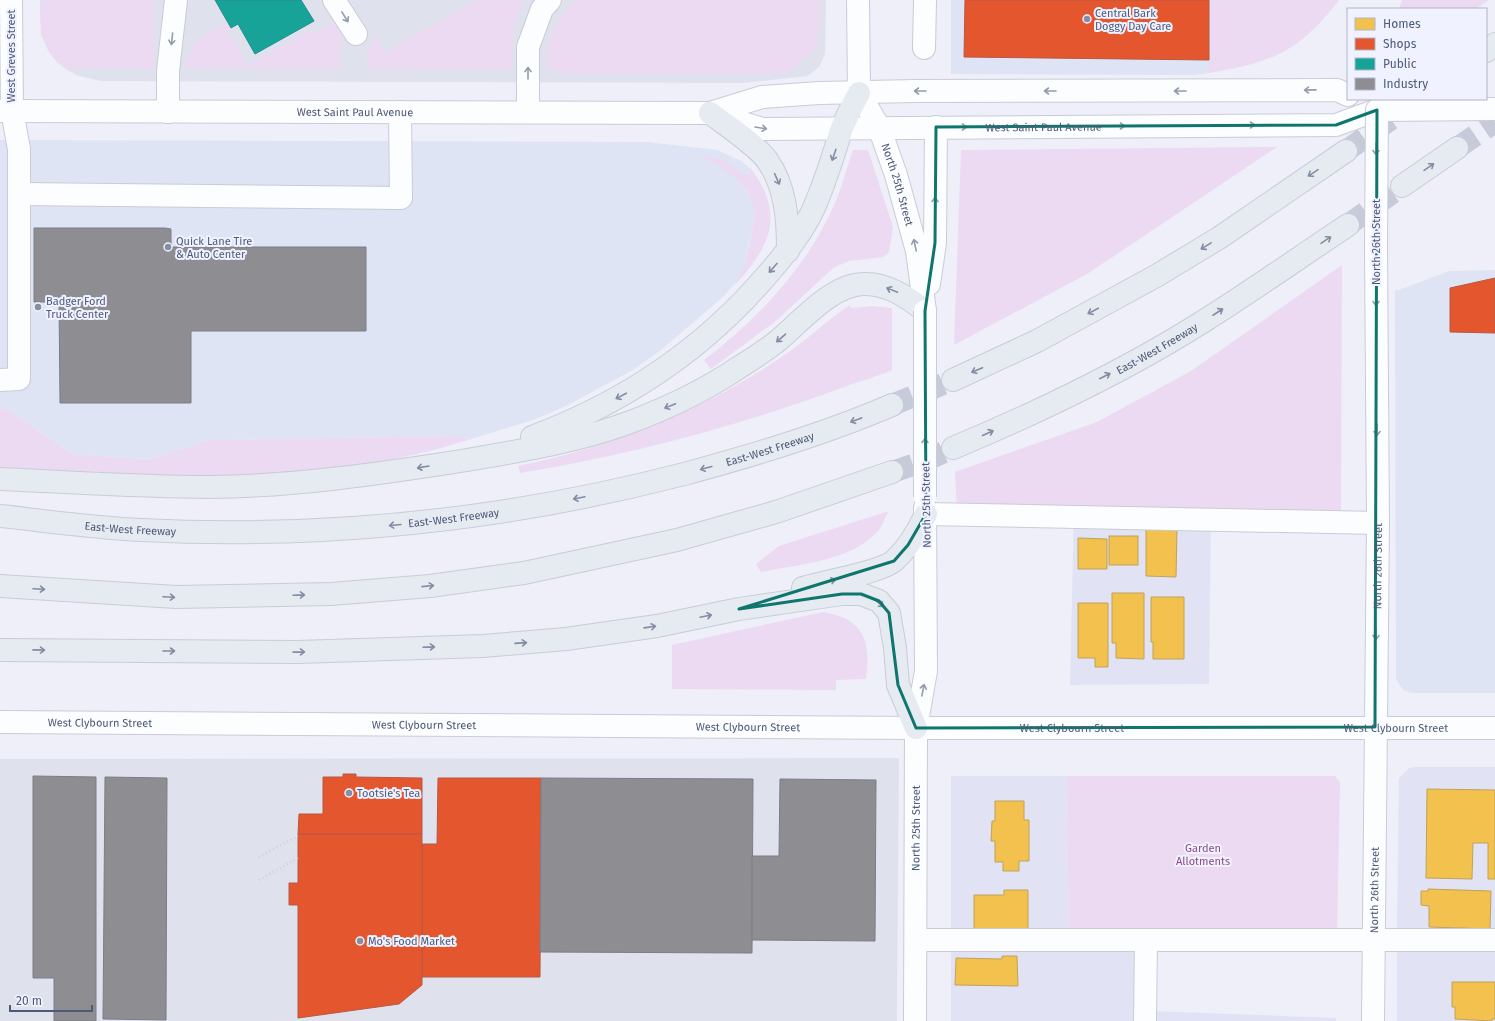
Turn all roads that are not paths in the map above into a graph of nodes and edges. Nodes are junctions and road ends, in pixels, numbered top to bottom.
1 (11, 0) edge
2 (176, 0) edge
3 (334, 0) edge
4 (550, 0) edge
5 (858, 0) edge
6 (925, 0) edge
7 (356, 34) dead end
8 (1495, 44) edge
9 (924, 48) dead end
10 (1487, 50) edge
11 (859, 92) junction
12 (1347, 95) edge
13 (1359, 100) edge
14 (1377, 105) edge
15 (1495, 109) edge
16 (6, 111) edge
17 (168, 112) junction
18 (400, 112) junction
19 (528, 112) junction
20 (710, 113) junction
21 (843, 127) junction
22 (879, 127) junction
23 (936, 127) junction
24 (1457, 148) tunnel mouth
25 (1346, 151) tunnel mouth
26 (1402, 186) tunnel mouth
27 (19, 194) junction
28 (1348, 225) tunnel mouth
29 (788, 251) junction
30 (925, 311) junction
31 (0, 380) edge
32 (953, 380) tunnel mouth
33 (892, 405) tunnel mouth
34 (952, 448) tunnel mouth
35 (452, 462) junction
36 (892, 472) tunnel mouth
37 (0, 479) edge
38 (925, 506) junction
39 (0, 516) edge
40 (1378, 523) junction
41 (0, 586) edge
42 (739, 609) junction
43 (0, 650) edge
44 (0, 722) edge
45 (1375, 727) junction
46 (916, 728) junction
47 (1495, 728) edge
48 (917, 940) junction
49 (1146, 940) junction
50 (1373, 940) junction
51 (1495, 940) edge
52 (915, 1021) edge
53 (1145, 1021) edge
54 (1373, 1021) edge

1 - 16 street, West Greves Street
2 -> 17 street
3 -> 7 street
19 -> 4 street
5 - 11 street, North 25th Street
6 - 9 street
8 - 10 highway
12 -> 11 street, West Saint Paul Avenue
11 - 20 street, West Saint Paul Avenue
11 - 21 highway
11 - 22 street, North 25th Street
13 - 14 street, West Saint Paul Avenue
14 - 15 street, West Saint Paul Avenue, bridge
23 -> 14 street, West Saint Paul Avenue
14 -> 40 street, North 26th Street, bridge
16 - 17 street, West Saint Paul Avenue
16 - 27 street, West Greves Street
17 - 18 street, West Saint Paul Avenue
18 - 19 street, West Saint Paul Avenue
18 - 27 street
19 - 20 street, West Saint Paul Avenue
20 -> 21 street, West Saint Paul Avenue
20 -> 29 highway
21 - 22 street, West Saint Paul Avenue
21 -> 29 highway
22 - 23 street, West Saint Paul Avenue
30 -> 22 street, North 25th Street
30 -> 23 street
26 -> 24 highway
25 -> 32 highway
27 - 31 street, West Greves Street
34 -> 28 highway, East-West Freeway
29 -> 35 highway
30 -> 35 highway
38 -> 30 street, North 25th Street, bridge
33 -> 39 highway, East-West Freeway
35 -> 37 highway
41 -> 36 highway
38 - 40 street
42 -> 38 highway
46 -> 38 street, North 25th Street
40 -> 45 street, North 26th Street
43 -> 42 highway
42 -> 46 highway
44 - 46 street, West Clybourn Street
45 - 46 street, West Clybourn Street
45 - 47 street, West Clybourn Street
45 - 50 street, North 26th Street
46 - 48 street, North 25th Street
48 - 49 street
48 - 52 street, North 25th Street
49 - 50 street
49 - 53 street
50 - 51 street
50 - 54 street, North 26th Street

